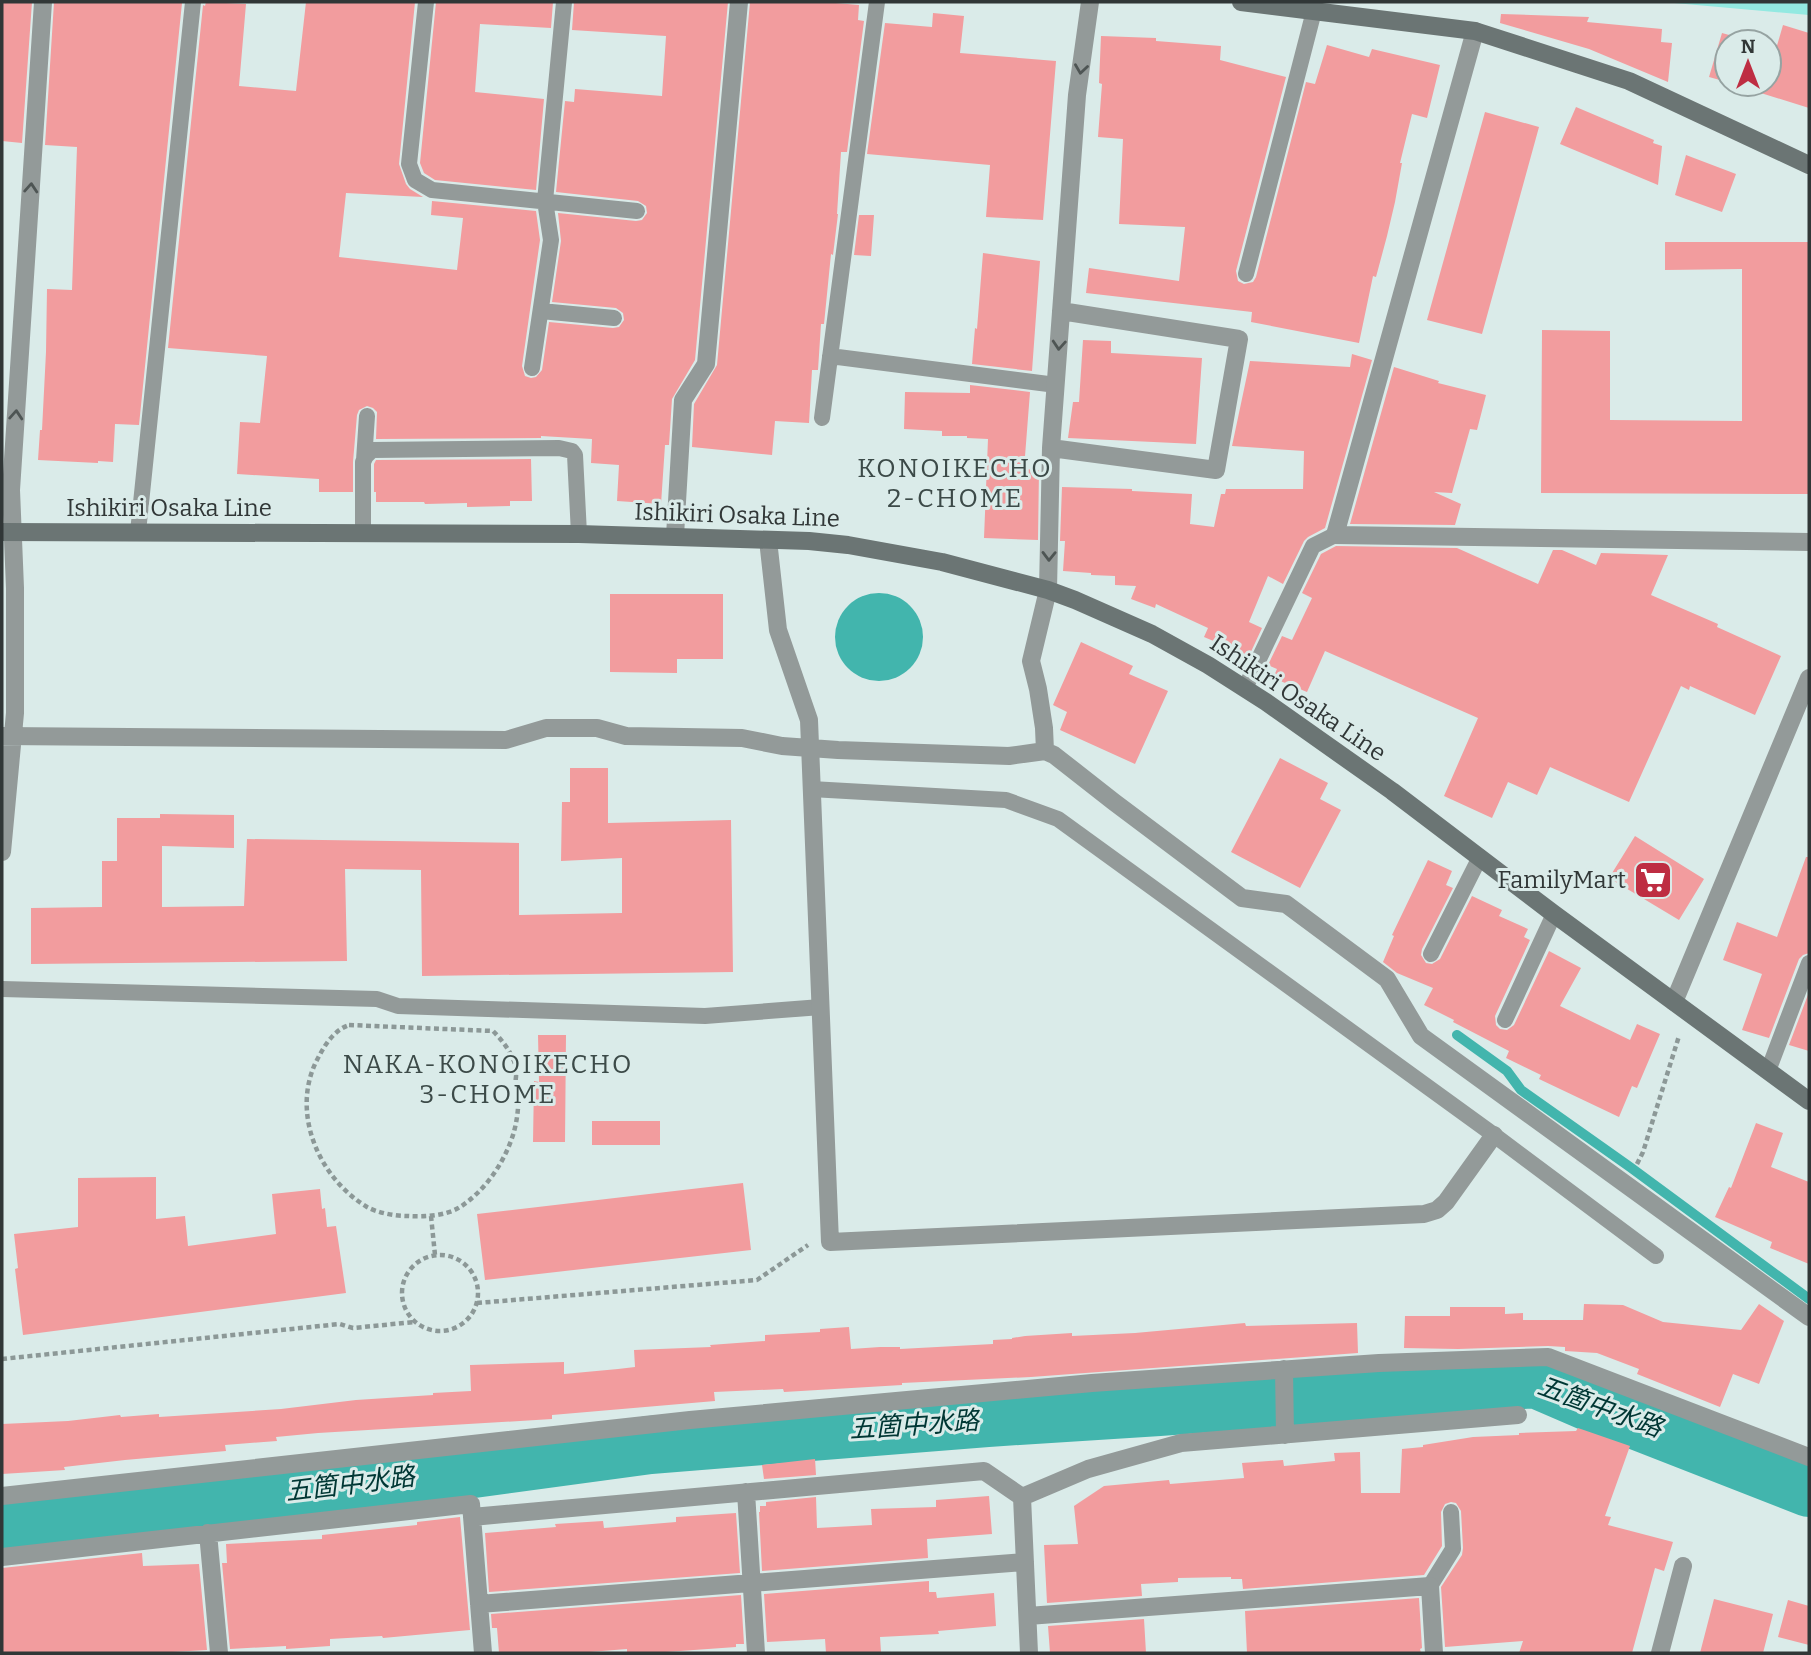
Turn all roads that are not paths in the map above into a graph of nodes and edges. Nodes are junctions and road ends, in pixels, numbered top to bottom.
1 (43, 2) edge
2 (193, 2) edge
3 (426, 2) edge
4 (564, 2) edge
5 (739, 2) edge
6 (877, 2) edge
7 (1090, 2) edge
8 (1241, 2) edge
9 (1314, 11) junction
10 (1475, 30) junction
11 (1809, 165) edge
12 (545, 201) junction
13 (637, 211) dead end
14 (1246, 274) dead end
15 (541, 311) junction
16 (1061, 311) junction
17 (614, 318) dead end
18 (830, 356) junction
19 (532, 368) dead end
20 (1056, 384) junction
21 (367, 416) dead end
22 (822, 418) dead end
23 (1051, 449) junction
24 (363, 462) junction
25 (7, 532) edge
26 (138, 532) junction
27 (363, 533) junction
28 (579, 534) junction
29 (1335, 535) junction
30 (675, 536) junction
31 (768, 540) junction
32 (1809, 542) edge
33 (1048, 590) junction
34 (1809, 678) edge
35 (1245, 688) junction
36 (7, 736) edge
37 (811, 748) junction
38 (1045, 751) junction
39 (811, 789) junction
40 (2, 852) edge
41 (1480, 858) junction
42 (1554, 915) junction
43 (1431, 954) dead end
44 (1809, 963) edge
45 (2, 989) edge
46 (821, 1007) junction
47 (1681, 1007) junction
48 (1505, 1020) dead end
49 (1768, 1071) junction
50 (1809, 1101) edge
51 (1494, 1135) junction
52 (1656, 1256) dead end
53 (1809, 1317) edge
54 (1284, 1369) junction
55 (1518, 1415) dead end
56 (1285, 1435) junction
57 (1809, 1457) edge
58 (746, 1492) junction
59 (2, 1496) edge
60 (1022, 1497) junction
61 (1451, 1511) dead end
62 (472, 1517) junction
63 (208, 1533) junction
64 (2, 1557) edge
65 (1025, 1562) junction
66 (1683, 1566) dead end
67 (751, 1583) junction
68 (1430, 1586) junction
69 (479, 1604) junction
70 (1028, 1616) junction
71 (219, 1653) edge
72 (483, 1653) edge
73 (756, 1653) edge
74 (1029, 1653) edge
75 (1434, 1653) edge
76 (1660, 1653) edge

25 -> 1 street
2 - 26 lane
3 - 12 lane
4 - 12 lane
5 - 30 street
6 - 18 lane
7 -> 16 street
8 - 9 main road
9 - 10 main road
9 - 14 lane
10 - 11 main road
10 - 29 street
12 - 13 lane
12 - 15 lane
15 - 17 lane
15 - 19 lane
16 -> 20 street
16 - 23 street
18 - 20 lane
18 - 22 lane
20 - 23 street
21 - 24 lane
23 -> 33 street
24 - 27 lane
24 - 28 lane
25 - 26 main road, Ishikiri Osaka Line
25 - 36 street
26 - 27 main road, Ishikiri Osaka Line
27 - 28 main road, Ishikiri Osaka Line
28 - 30 main road, Ishikiri Osaka Line
29 - 32 street
29 - 35 lane
30 - 31 main road, Ishikiri Osaka Line
31 - 33 main road, Ishikiri Osaka Line
31 - 37 street
33 - 35 main road, Ishikiri Osaka Line
33 - 38 street
34 - 47 street
35 - 41 main road, Ishikiri Osaka Line
36 - 37 street
36 - 40 street
37 - 38 street
37 - 39 street
38 - 53 street
39 - 46 street
39 - 51 lane
41 - 42 main road, Ishikiri Osaka Line
41 - 43 lane
42 - 47 main road, Ishikiri Osaka Line
42 - 48 lane
44 - 49 lane
45 - 46 lane
46 - 51 street
47 - 49 main road, Ishikiri Osaka Line
49 - 50 main road, Ishikiri Osaka Line
51 - 52 lane
54 - 56 street
54 - 57 street
54 - 59 street
55 - 56 street
56 - 60 street
58 - 60 street
58 - 62 street
58 - 67 street
60 - 65 street
61 - 68 lane
62 - 63 street
62 - 69 street
63 - 64 street
63 - 71 street
65 - 67 street
65 - 70 street
66 - 76 street
67 - 69 street
67 - 73 street
68 - 70 street
68 - 75 street
69 - 72 street
70 - 74 street

